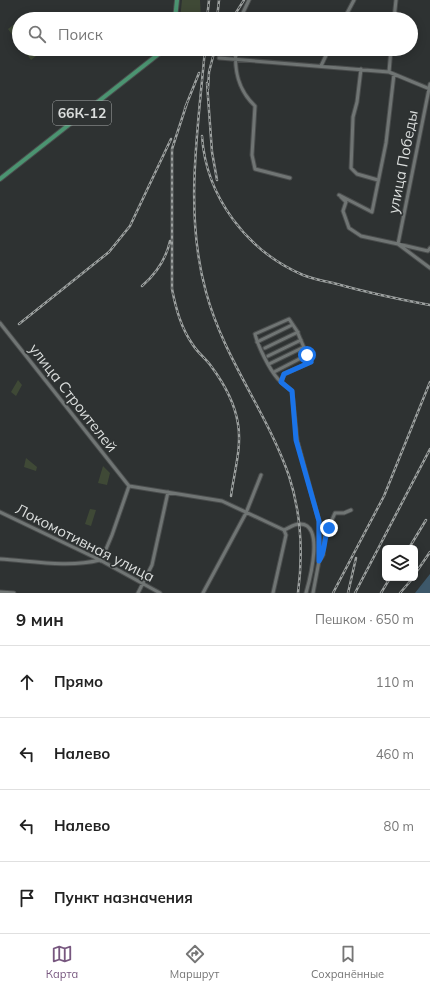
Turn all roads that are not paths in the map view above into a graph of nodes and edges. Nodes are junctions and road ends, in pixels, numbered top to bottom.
1 (177, 0) edge
2 (249, 0) edge
3 (354, 0) edge
4 (396, 0) edge
5 (176, 12) edge
6 (243, 12) edge
7 (348, 12) edge
8 (395, 12) edge
9 (155, 56) edge
10 (326, 56) edge
11 (390, 56) edge
12 (219, 58) dead end
13 (235, 58) junction
14 (321, 66) junction
15 (361, 69) junction
16 (389, 72) junction
17 (394, 74) junction
18 (430, 84) edge
19 (429, 89) edge
20 (290, 178) dead end
21 (0, 179) edge
22 (378, 180) junction
23 (398, 244) junction
24 (430, 248) edge
25 (430, 268) edge
26 (0, 324) edge
27 (292, 325) junction
28 (298, 332) junction
29 (301, 340) junction
30 (257, 342) junction
31 (304, 347) junction
32 (265, 348) dead end
33 (307, 355) junction
34 (268, 356) dead end
35 (270, 364) junction
36 (274, 372) junction
37 (281, 382) junction
38 (261, 475) dead end
39 (128, 486) junction
40 (168, 492) junction
41 (351, 510) dead end
42 (0, 512) edge
43 (246, 513) junction
44 (284, 530) junction
45 (0, 559) edge
46 (100, 561) junction
47 (319, 561) junction
48 (143, 584) junction
49 (0, 592) edge
50 (14, 593) edge
51 (138, 593) edge
52 (160, 593) edge
53 (203, 593) edge
54 (273, 593) edge
55 (306, 593) edge
56 (313, 593) edge

1 - 5 main road
2 - 6 street
3 - 7 street
4 - 8 street
9 - 21 main road, 66К-12
10 - 14 street
11 - 16 street
12 - 13 street
13 - 14 street
13 - 20 street
14 - 15 street
15 - 16 street
15 - 22 street
16 - 17 street
17 - 19 street
17 - 22 street
18 - 19 street, улица Победы
19 - 23 street, улица Победы
22 - 23 street
23 - 24 street
23 - 25 street
26 - 39 street, улица Строителей
27 - 28 street
27 - 30 street
27 - 30 street
28 - 29 street
28 - 32 street
29 - 31 street
29 - 34 street
30 - 35 street
31 - 33 street
31 - 35 street
33 - 36 street
33 - 37 street
35 - 36 street
36 - 37 street
37 - 47 street
38 - 43 street
39 - 40 street
39 - 46 street
40 - 43 street
40 - 48 street
41 - 47 street
42 - 46 street, Локомотивная улица
43 - 44 street
43 - 53 street
44 - 54 street
44 - 55 street
45 - 46 street
46 - 48 street, Локомотивная улица
47 - 56 street
48 - 51 street
48 - 52 street, Локомотивная улица
49 - 50 street

